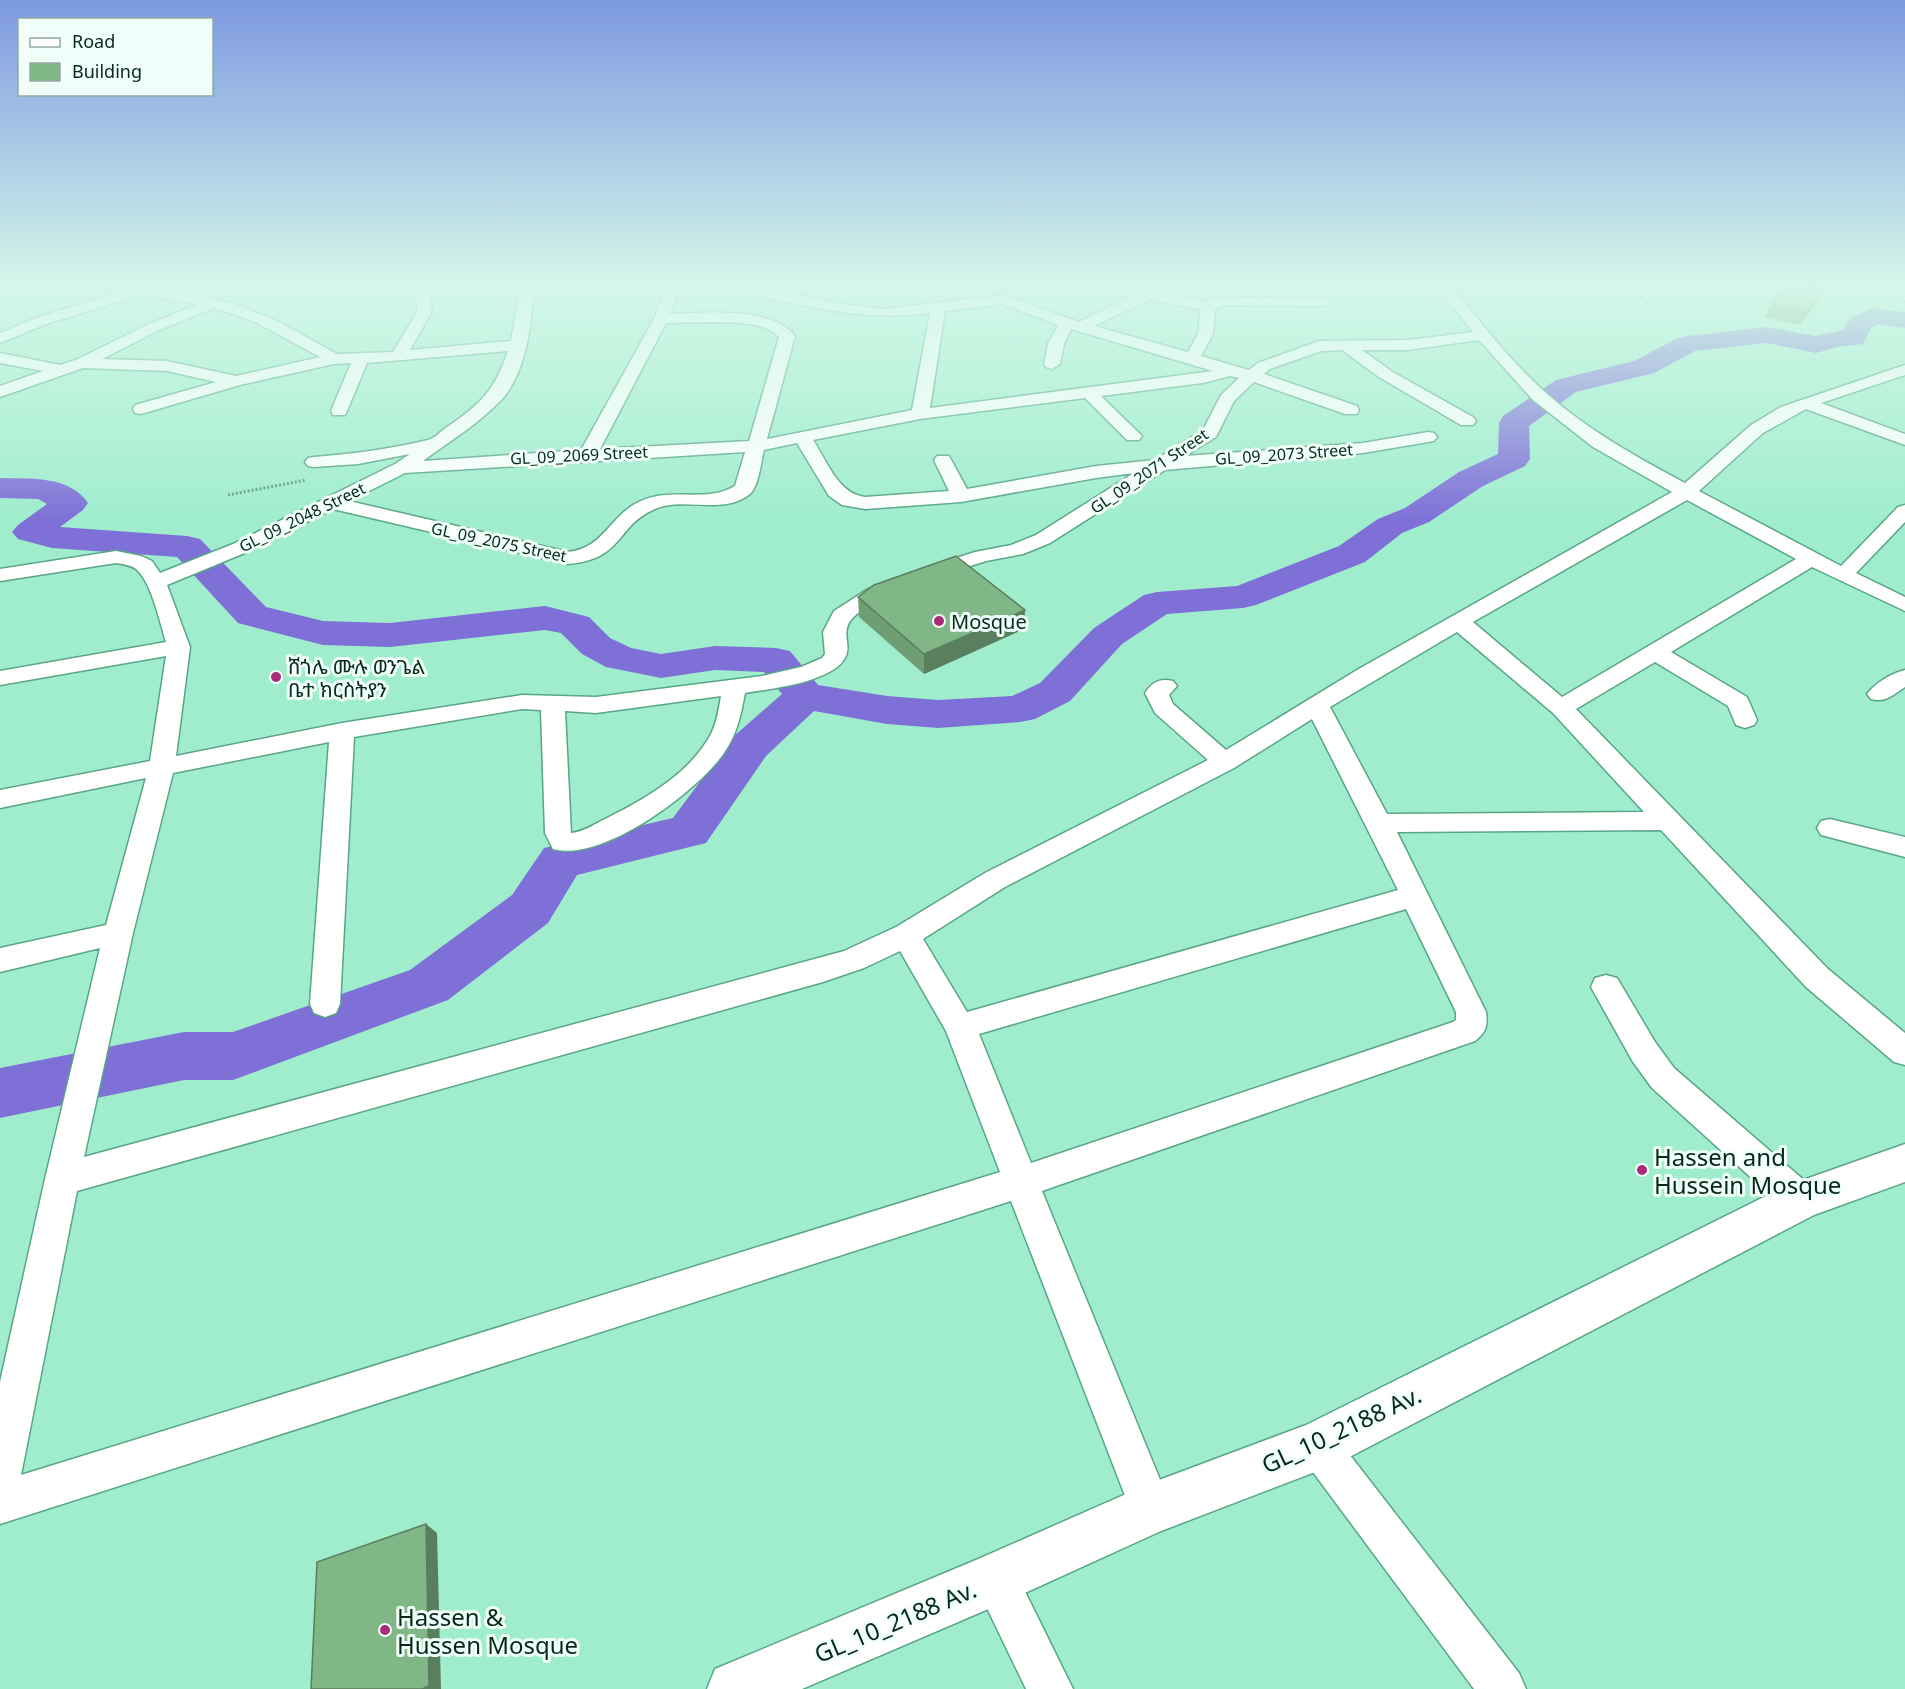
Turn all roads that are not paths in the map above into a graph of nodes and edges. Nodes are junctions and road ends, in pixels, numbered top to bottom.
1 (25, 363) edge
2 (81, 363) joint
3 (317, 363) edge
4 (359, 363) edge
5 (512, 363) edge
6 (637, 363) edge
7 (779, 363) edge
8 (929, 363) edge
9 (1206, 363) edge
10 (1271, 363) edge
11 (1370, 363) edge
12 (1509, 363) edge
13 (63, 370) junction
14 (1905, 370) edge
15 (1230, 371) junction
16 (1385, 374) junction
17 (1253, 376) junction
18 (1366, 378) dead end
19 (236, 381) junction
20 (0, 392) edge
21 (1089, 393) junction
22 (1804, 403) junction
23 (141, 409) dead end
24 (1351, 410) dead end
25 (339, 411) dead end
26 (920, 414) junction
27 (1467, 421) dead end
28 (1210, 434) junction
29 (802, 436) junction
30 (1133, 436) dead end
31 (1428, 437) dead end
32 (1905, 440) edge
33 (442, 441) junction
34 (756, 446) junction
35 (588, 454) junction
36 (1246, 458) junction
37 (943, 460) dead end
38 (314, 462) dead end
39 (1162, 465) junction
40 (401, 468) junction
41 (1686, 492) junction
42 (961, 496) junction
43 (331, 503) junction
44 (1905, 512) edge
45 (1811, 559) junction
46 (1843, 574) junction
47 (0, 575) edge
48 (156, 582) junction
49 (1905, 605) edge
50 (1458, 621) junction
51 (179, 647) junction
52 (1656, 653) junction
53 (1905, 677) edge
54 (0, 678) edge
55 (1165, 686) dead end
56 (734, 687) junction
57 (1879, 694) dead end
58 (553, 702) junction
59 (1317, 706) junction
60 (1561, 708) junction
61 (1745, 720) dead end
62 (342, 731) junction
63 (1226, 762) junction
64 (162, 766) junction
65 (0, 799) edge
66 (1668, 821) junction
67 (1379, 823) junction
68 (1830, 828) dead end
69 (1905, 848) edge
70 (1413, 896) junction
71 (118, 933) junction
72 (906, 935) junction
73 (0, 960) edge
74 (1606, 987) dead end
75 (325, 1004) dead end
76 (960, 1027) junction
77 (1905, 1052) edge
78 (1905, 1163) edge
79 (62, 1179) junction
80 (1021, 1182) junction
81 (1801, 1200) junction
82 (1318, 1446) junction
83 (0, 1477) edge
84 (0, 1503) edge
85 (1151, 1509) junction
86 (995, 1579) junction
87 (735, 1689) edge
88 (1050, 1689) edge
89 (1503, 1689) edge

1 - 13 street
2 - 13 street
2 - 19 street
3 - 19 street
4 - 25 street
5 - 33 street, GL_09_2048 Street
6 - 35 street
7 - 34 street
8 - 26 street
9 - 15 street
10 - 17 street, GL_09_2071 Street
11 - 16 street
12 - 41 street
13 - 20 street
14 - 22 street
15 - 17 street
15 - 21 street, GL_09_2069 Street
16 - 18 street
16 - 27 street
17 - 24 street
17 - 28 street, GL_09_2071 Street
19 - 23 street
21 - 26 street, GL_09_2069 Street
21 - 30 street
22 - 32 street
22 - 41 street
26 - 29 street, GL_09_2069 Street
28 - 36 street
28 - 39 street, GL_09_2071 Street
29 - 34 street, GL_09_2069 Street
29 - 42 street, GL_09_2073 Street
31 - 36 street, GL_09_2073 Street
33 - 38 street, GL_09_2048 Street
33 - 40 street, GL_09_2048 Street
34 - 35 street, GL_09_2069 Street
34 - 43 street, GL_09_2075 Street
35 - 40 street, GL_09_2069 Street
36 - 39 street, GL_09_2073 Street
37 - 42 street
39 - 42 street, GL_09_2073 Street
39 - 56 street, GL_09_2071 Street
40 - 43 street, GL_09_2048 Street
41 - 45 street
41 - 50 street
43 - 48 street, GL_09_2048 Street
44 - 46 street
45 - 46 street
45 - 52 street
46 - 49 street
47 - 48 street
48 - 51 street
50 - 59 street
50 - 60 street
51 - 54 street
51 - 64 street
52 - 60 street
52 - 61 street
53 - 57 street
55 - 63 street
56 - 58 street
56 - 58 street
58 - 62 street
59 - 63 street
59 - 67 street
60 - 66 street
62 - 64 street
62 - 75 street
63 - 72 street
64 - 65 street
64 - 71 street
66 - 67 street
66 - 77 street
67 - 70 street
68 - 69 street
70 - 76 street
70 - 80 street
71 - 73 street
71 - 79 street
72 - 76 street
72 - 79 street
74 - 81 street
76 - 80 street
78 - 81 main road, GL_10_2188 Av.
79 - 83 street
80 - 84 street
80 - 85 street
81 - 82 main road, GL_10_2188 Av.
82 - 85 main road, GL_10_2188 Av.
82 - 89 street
85 - 86 main road, GL_10_2188 Av.
86 - 87 main road, GL_10_2188 Av.
86 - 88 street

